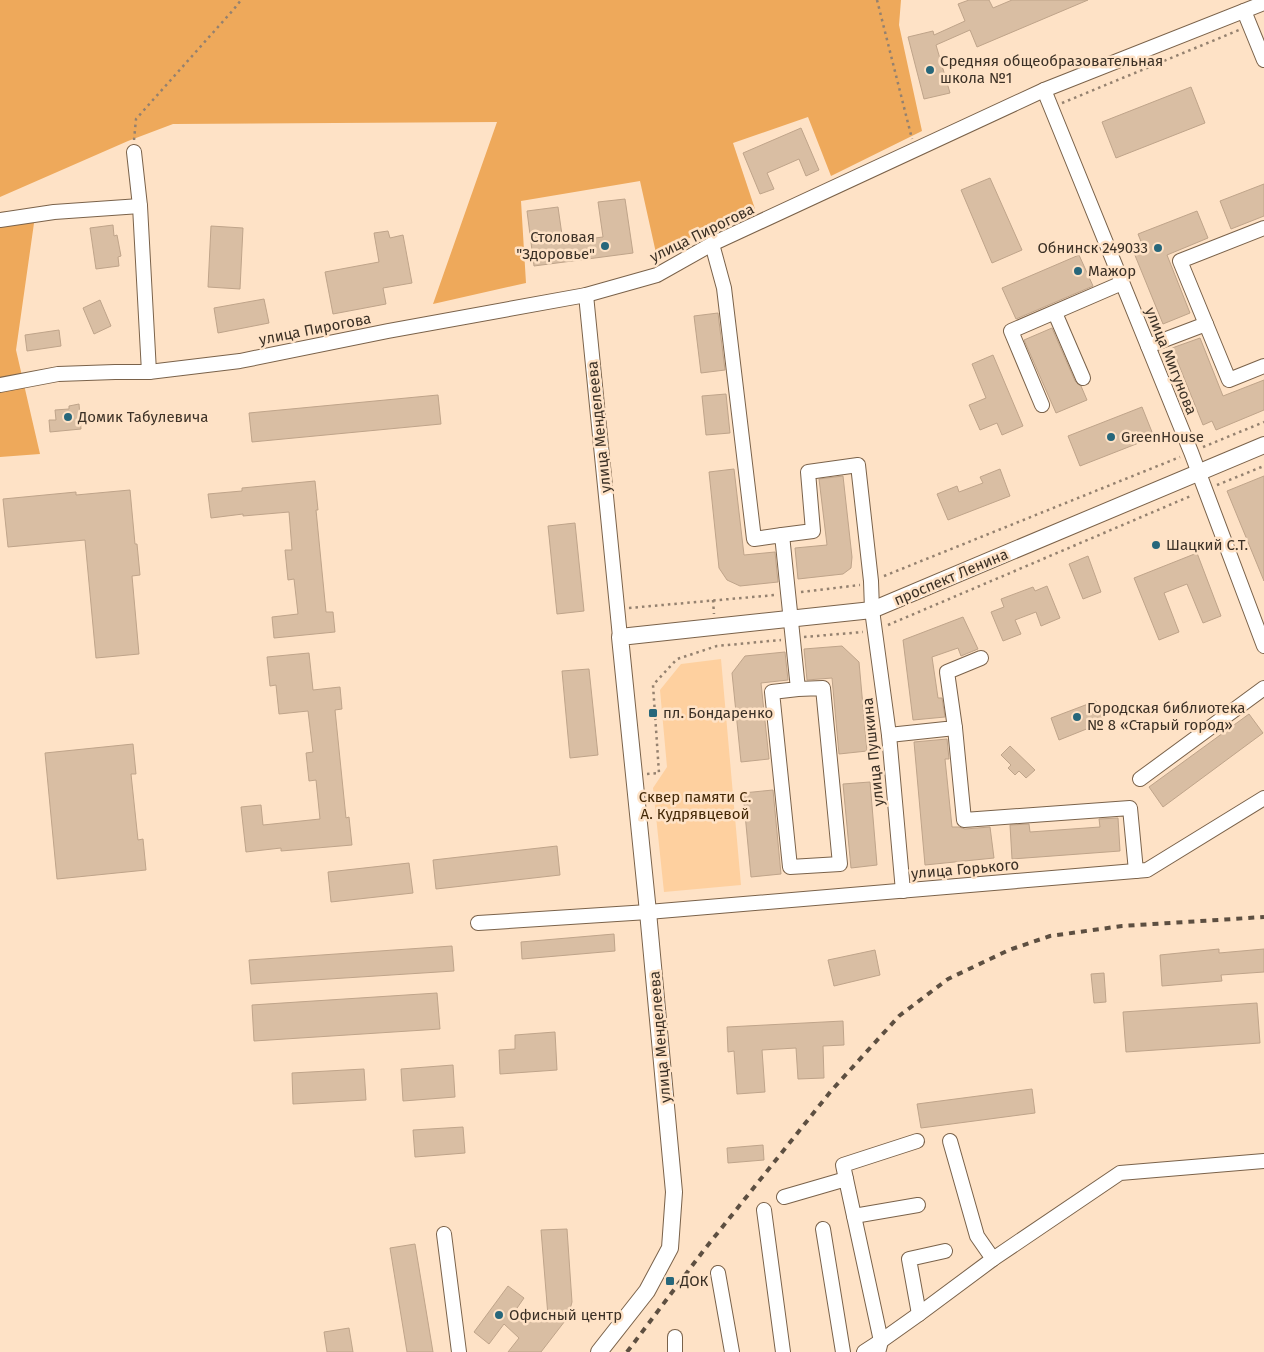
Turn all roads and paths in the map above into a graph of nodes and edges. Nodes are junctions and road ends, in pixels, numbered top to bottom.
1 (240, 0) edge
2 (877, 0) edge
3 (1264, 3) edge
4 (1244, 11) junction
5 (1250, 26) junction
6 (1264, 60) edge
7 (1044, 90) junction
8 (1051, 107) junction
9 (915, 150) junction
10 (134, 152) joint
11 (140, 206) junction
12 (0, 220) edge
13 (1264, 228) edge
14 (712, 244) junction
15 (1122, 283) junction
16 (586, 295) junction
17 (1054, 313) junction
18 (1206, 324) junction
19 (1148, 346) junction
20 (1264, 366) edge
21 (148, 372) junction
22 (1083, 378) dead end
23 (0, 385) edge
24 (1042, 405) dead end
25 (1264, 422) edge
26 (1264, 445) edge
27 (1191, 452) junction
28 (1198, 472) junction
29 (782, 535) junction
30 (871, 581) junction
31 (789, 594) junction
32 (617, 609) junction
33 (872, 610) junction
34 (792, 619) junction
35 (1261, 628) edge
36 (620, 637) junction
37 (1264, 646) edge
38 (981, 658) dead end
39 (1264, 688) edge
40 (798, 689) junction
41 (955, 728) junction
42 (889, 735) junction
43 (1140, 778) dead end
44 (1264, 798) edge
45 (1136, 871) junction
46 (903, 891) junction
47 (648, 912) junction
48 (478, 924) dead end
49 (917, 1141) dead end
50 (950, 1141) dead end
51 (1264, 1161) edge
52 (846, 1180) junction
53 (784, 1197) dead end
54 (918, 1205) dead end
55 (764, 1210) dead end
56 (854, 1216) junction
57 (823, 1229) dead end
58 (444, 1234) dead end
59 (945, 1251) dead end
60 (994, 1259) junction
61 (718, 1273) dead end
62 (919, 1314) junction
63 (675, 1337) dead end
64 (879, 1347) edge
65 (459, 1352) edge
66 (599, 1352) edge
67 (675, 1352) edge
68 (732, 1352) edge
69 (783, 1352) edge
70 (843, 1352) edge
71 (864, 1352) edge

1 - 10 path
2 - 9 path
3 - 4 street, улица Пирогова
4 - 5 street
4 - 7 street, улица Пирогова
5 - 6 street
5 - 8 path
7 - 8 street, улица Мигунова
7 - 9 street, улица Пирогова
8 - 15 street, улица Мигунова
9 - 14 street, улица Пирогова
10 - 11 street
11 - 12 street
11 - 21 street
13 - 18 street
14 - 16 street, улица Пирогова
14 - 29 street
15 - 17 street
15 - 19 street, улица Мигунова
16 - 21 street, улица Пирогова
16 - 32 street, улица Менделеева
17 - 22 street
17 - 24 street
18 - 19 street
18 - 20 street
19 - 27 street, улица Мигунова
21 - 23 street, улица Пирогова
25 - 27 path
26 - 28 main road, проспект Ленина
27 - 28 street, улица Мигунова
27 - 30 path
28 - 33 main road, проспект Ленина
28 - 35 street, улица Мигунова
29 - 30 street, улица Пушкина
29 - 31 street
30 - 31 path
30 - 33 street, улица Пушкина
31 - 32 path
31 - 34 street
32 - 36 street, улица Менделеева
33 - 34 main road, проспект Ленина
33 - 42 street, улица Пушкина
34 - 36 main road, проспект Ленина
34 - 40 street
35 - 37 street, улица Мигунова
36 - 47 main road, улица Менделеева
38 - 41 street
39 - 43 street
40 - 40 street
41 - 42 street
41 - 45 street
42 - 46 street, улица Пушкина
44 - 45 street, улица Горького
45 - 46 street, улица Горького
46 - 47 street, улица Горького
47 - 48 street, улица Горького
47 - 66 main road, улица Менделеева
49 - 52 street
50 - 60 street
51 - 60 street
52 - 53 street
52 - 56 street
54 - 56 street
55 - 69 street
56 - 64 street
57 - 70 street
58 - 65 street
59 - 62 street
60 - 62 street
61 - 68 street
62 - 64 street
63 - 67 street
64 - 71 street

